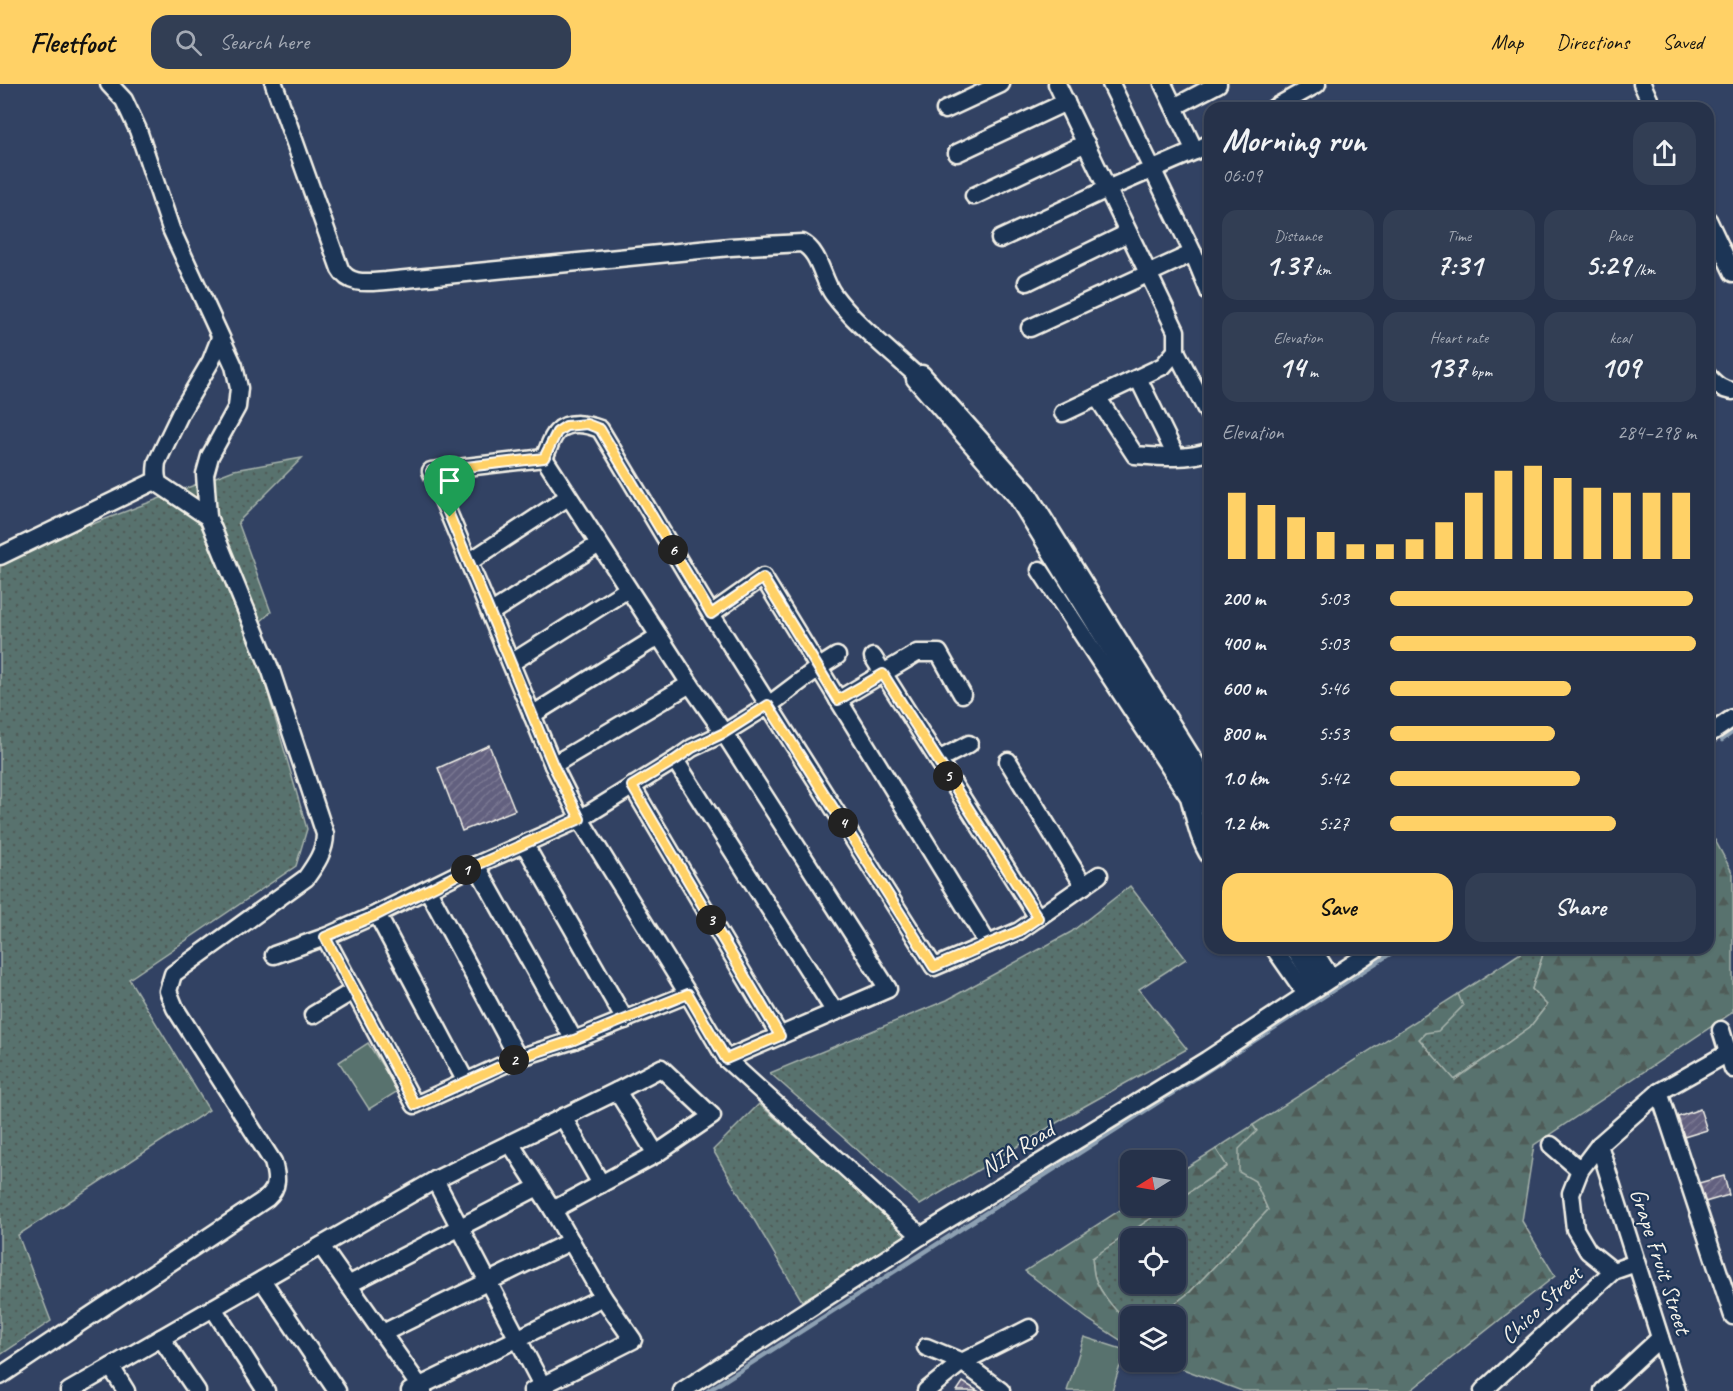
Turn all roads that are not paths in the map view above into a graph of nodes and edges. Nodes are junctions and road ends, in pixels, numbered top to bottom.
1 (109, 84) edge
2 (274, 84) edge
3 (1001, 84) edge
4 (1058, 84) edge
5 (1111, 84) edge
6 (1163, 84) edge
7 (1218, 84) edge
8 (1317, 84) edge
9 (1642, 84) edge
10 (1066, 102) junction
11 (1285, 102) edge
12 (1650, 102) edge
13 (1174, 107) junction
14 (945, 110) dead end
15 (1086, 143) junction
16 (1204, 146) edge
17 (1195, 151) junction
18 (957, 153) dead end
19 (1152, 169) junction
20 (1107, 189) junction
21 (974, 196) dead end
22 (1128, 233) junction
23 (1714, 233) edge
24 (1000, 239) dead end
25 (1193, 253) junction
26 (1733, 273) edge
27 (1147, 274) junction
28 (1204, 280) edge
29 (1027, 282) dead end
30 (1030, 328) dead end
31 (220, 338) junction
32 (1176, 351) junction
33 (1138, 378) junction
34 (1714, 382) edge
35 (1733, 391) edge
36 (1097, 397) junction
37 (1204, 405) edge
38 (1064, 413) dead end
39 (1204, 454) edge
40 (1176, 456) junction
41 (544, 458) junction
42 (157, 480) junction
43 (568, 497) junction
44 (208, 517) junction
45 (599, 544) junction
46 (0, 556) edge
47 (469, 562) junction
48 (1040, 570) dead end
49 (628, 589) junction
50 (490, 614) junction
51 (711, 614) junction
52 (659, 636) junction
53 (1118, 650) junction
54 (837, 656) dead end
55 (873, 657) dead end
56 (511, 663) junction
57 (818, 668) junction
58 (883, 674) junction
59 (690, 684) junction
60 (962, 694) dead end
61 (838, 700) junction
62 (768, 705) junction
63 (532, 715) junction
64 (1733, 718) edge
65 (1714, 731) edge
66 (724, 733) junction
67 (969, 744) dead end
68 (675, 760) junction
69 (938, 760) junction
70 (1008, 761) dead end
71 (553, 765) junction
72 (1204, 777) edge
73 (632, 786) junction
74 (1204, 801) edge
75 (580, 819) junction
76 (525, 844) junction
77 (1204, 848) edge
78 (477, 865) junction
79 (1099, 875) dead end
80 (1084, 886) junction
81 (428, 890) junction
82 (377, 915) junction
83 (1038, 918) junction
84 (325, 937) junction
85 (988, 944) junction
86 (1281, 954) edge
87 (1298, 954) edge
88 (1313, 954) edge
89 (1368, 954) edge
90 (274, 955) dead end
91 (1318, 986) junction
92 (354, 991) junction
93 (688, 994) junction
94 (835, 1012) junction
95 (313, 1015) dead end
96 (625, 1020) junction
97 (1721, 1030) dead end
98 (780, 1036) junction
99 (574, 1040) junction
100 (519, 1058) junction
101 (726, 1059) junction
102 (1730, 1061) edge
103 (466, 1082) junction
104 (617, 1091) junction
105 (1659, 1092) junction
106 (563, 1117) junction
107 (510, 1143) junction
108 (1551, 1145) dead end
109 (1599, 1145) junction
110 (656, 1154) junction
111 (1580, 1170) junction
112 (435, 1180) junction
113 (600, 1184) junction
114 (538, 1187) junction
115 (553, 1210) junction
116 (460, 1228) junction
117 (921, 1236) junction
118 (571, 1241) junction
119 (321, 1246) junction
120 (1636, 1263) junction
121 (1613, 1271) junction
122 (262, 1280) junction
123 (488, 1281) junction
124 (348, 1285) junction
125 (603, 1297) junction
126 (213, 1308) junction
127 (1733, 1316) edge
128 (1030, 1328) dead end
129 (383, 1334) junction
130 (162, 1338) junction
131 (1660, 1338) junction
132 (518, 1339) junction
133 (927, 1347) dead end
134 (962, 1362) junction
135 (111, 1367) junction
136 (0, 1376) edge
137 (418, 1389) edge
138 (540, 1389) edge
139 (69, 1391) edge
140 (126, 1391) edge
141 (197, 1391) edge
142 (266, 1391) edge
143 (337, 1391) edge
144 (682, 1391) edge
145 (926, 1391) edge
146 (1001, 1391) edge
147 (1483, 1391) edge
148 (1603, 1391) edge
149 (1677, 1391) edge

1 - 31 street
2 - 53 street
3 - 14 street
4 - 10 street
5 - 19 street
6 - 13 street
7 - 13 street
8 - 11 street
9 - 12 street
10 - 15 street
10 - 18 street
13 - 17 street
15 - 20 street
15 - 21 street
16 - 17 street
17 - 19 street
19 - 20 street
19 - 25 street
20 - 22 street
20 - 24 street
22 - 27 street
22 - 29 street
23 - 26 street
25 - 27 street
25 - 28 street
27 - 30 street
27 - 32 street
31 - 42 street
31 - 44 street
32 - 33 street
32 - 37 street
33 - 36 street
33 - 40 street
34 - 35 street
36 - 38 street
36 - 40 street
39 - 40 street
41 - 43 street
41 - 47 street
41 - 51 street
42 - 44 street
42 - 46 street
43 - 45 street
43 - 47 street
44 - 136 street
45 - 49 street
45 - 50 street
47 - 50 street
48 - 77 street
49 - 52 street
49 - 56 street
50 - 56 street
51 - 57 street
51 - 62 street
52 - 59 street
52 - 63 street
53 - 72 street
53 - 74 street
54 - 57 street
55 - 58 street
56 - 63 street
57 - 61 street
57 - 62 street
58 - 60 street
58 - 61 street
58 - 69 street
59 - 66 street
59 - 71 street
61 - 85 street
62 - 66 street
62 - 85 street
63 - 71 street
64 - 65 street
66 - 68 street
66 - 94 street
67 - 69 street
68 - 73 street
68 - 94 street
69 - 83 street
70 - 80 street
71 - 75 street
73 - 75 street
73 - 98 street
75 - 76 street
75 - 93 street
76 - 78 street
76 - 96 street
78 - 81 street
78 - 99 street
79 - 80 street
80 - 83 street
81 - 82 street
81 - 100 street
82 - 84 street
82 - 103 street
83 - 85 street
84 - 90 street
84 - 92 street
86 - 91 street
87 - 91 street
88 - 91 street
89 - 91 street, NIA Road
91 - 117 street, NIA Road
92 - 95 street
92 - 103 street
93 - 96 street
93 - 101 street
94 - 98 street
96 - 99 street
97 - 102 street
98 - 101 street
99 - 100 street
100 - 103 street
101 - 117 street
102 - 105 street
104 - 106 street
104 - 110 street
104 - 110 street
105 - 109 street
105 - 127 street
106 - 107 street
106 - 113 street
107 - 112 street
107 - 114 street
108 - 111 street
109 - 111 street
109 - 120 street, Grape Fruit Street
110 - 113 street
111 - 121 street
112 - 116 street
112 - 119 street
113 - 115 street
114 - 115 street
114 - 116 street
115 - 118 street
116 - 123 street
116 - 124 street
117 - 144 street, NIA Road
118 - 123 street
118 - 125 street
119 - 122 street
119 - 124 street
120 - 121 street, Chico Street
120 - 131 street, Grape Fruit Street
121 - 147 street, Chico Street
122 - 126 street
122 - 143 street
123 - 129 street
123 - 132 street
124 - 129 street
125 - 132 street
125 - 138 street
126 - 130 street
126 - 142 street
128 - 134 street
129 - 137 street
130 - 135 street
130 - 141 street
131 - 148 street
131 - 149 street, Grape Fruit Street
132 - 137 street
132 - 138 street
133 - 134 street
134 - 145 street
134 - 146 street
135 - 139 street
135 - 140 street

